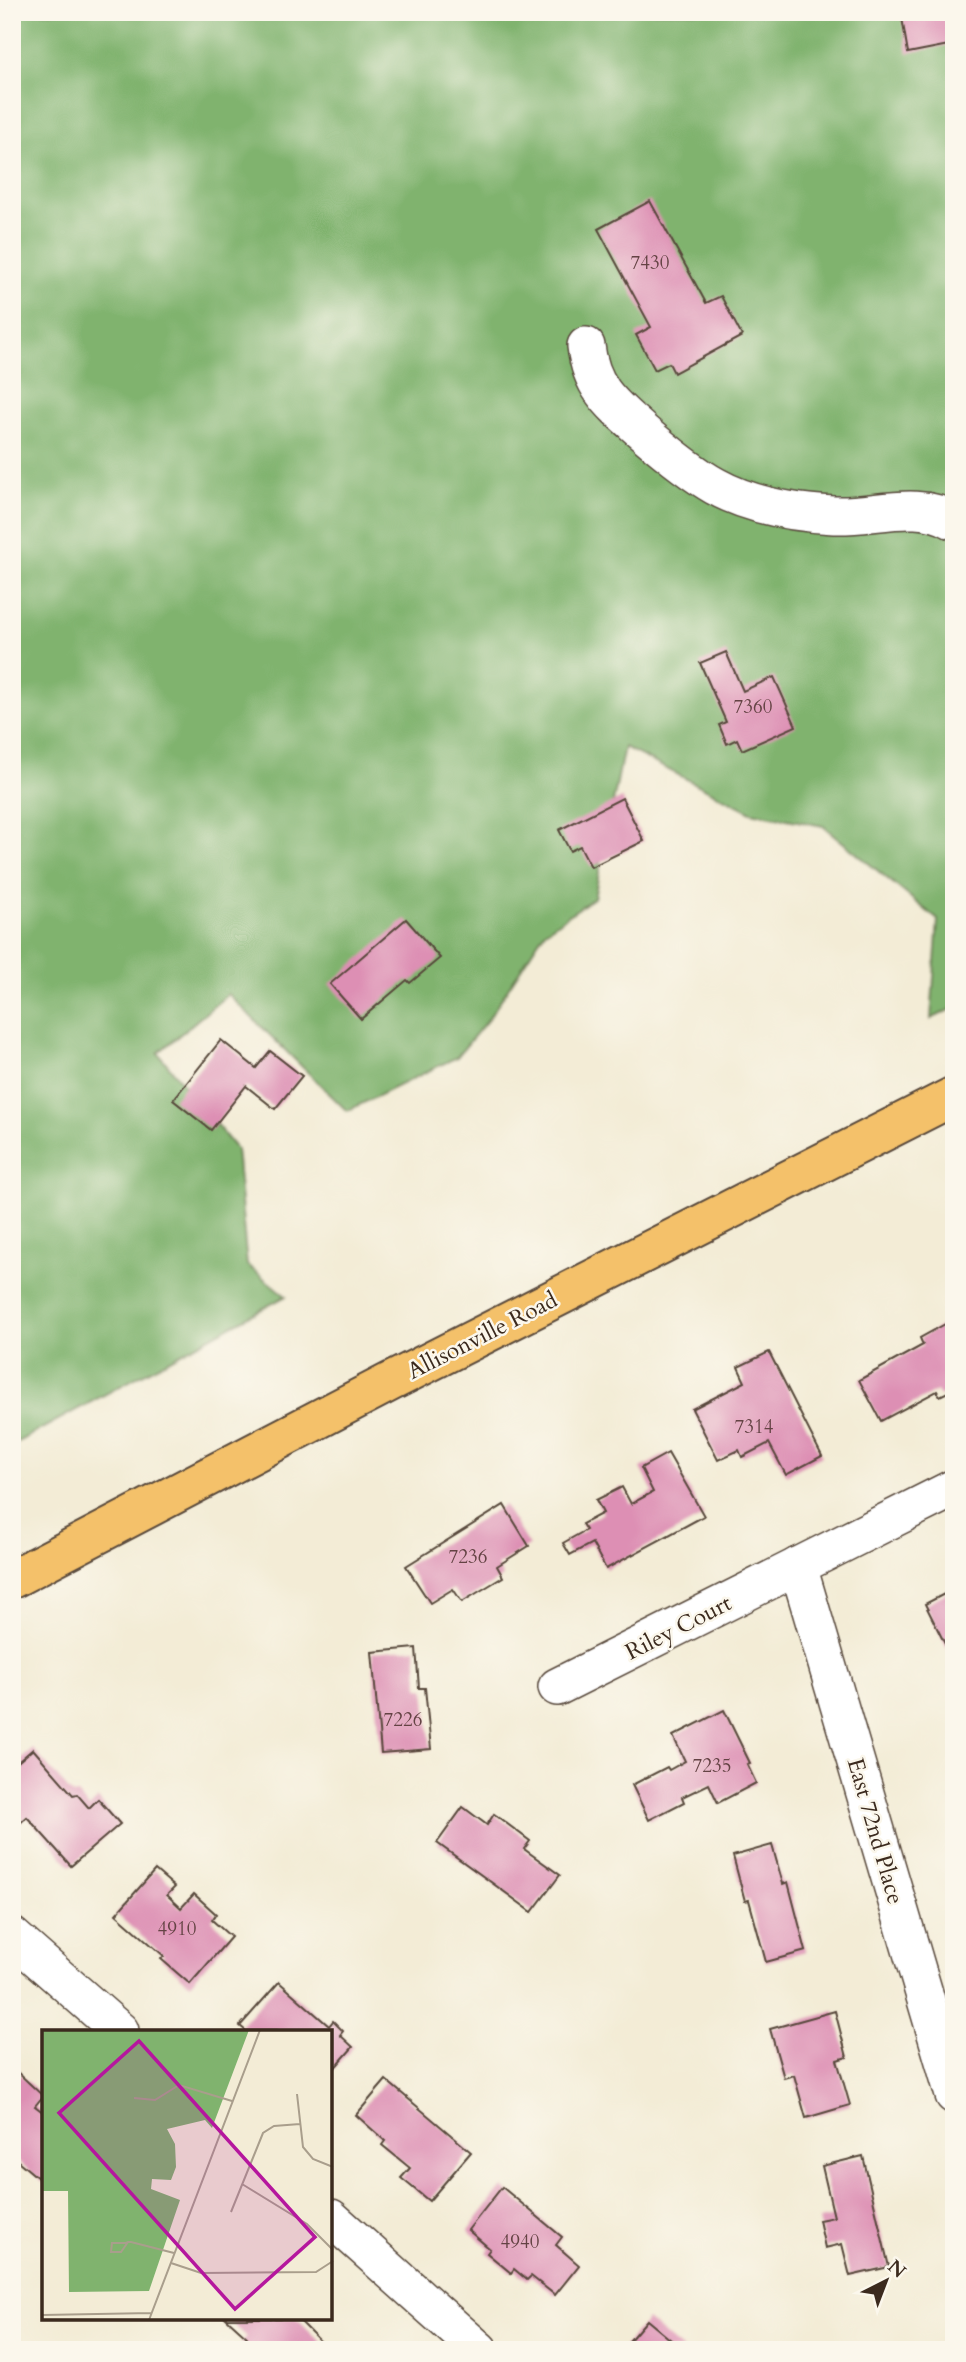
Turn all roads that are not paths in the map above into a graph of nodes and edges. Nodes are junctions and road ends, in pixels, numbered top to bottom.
1 (586, 346) dead end
2 (954, 521) edge
3 (954, 1096) edge
4 (954, 1488) edge
5 (799, 1566) junction
6 (12, 1579) edge
7 (557, 1687) dead end
8 (12, 1936) edge
9 (119, 2030) edge
10 (954, 2095) edge
11 (332, 2219) edge
12 (479, 2350) edge

1 - 2 street
3 - 6 main road, Allisonville Road
4 - 5 street, Riley Court
5 - 7 street, Riley Court
5 - 10 street, East 72nd Place
8 - 9 street
11 - 12 street

